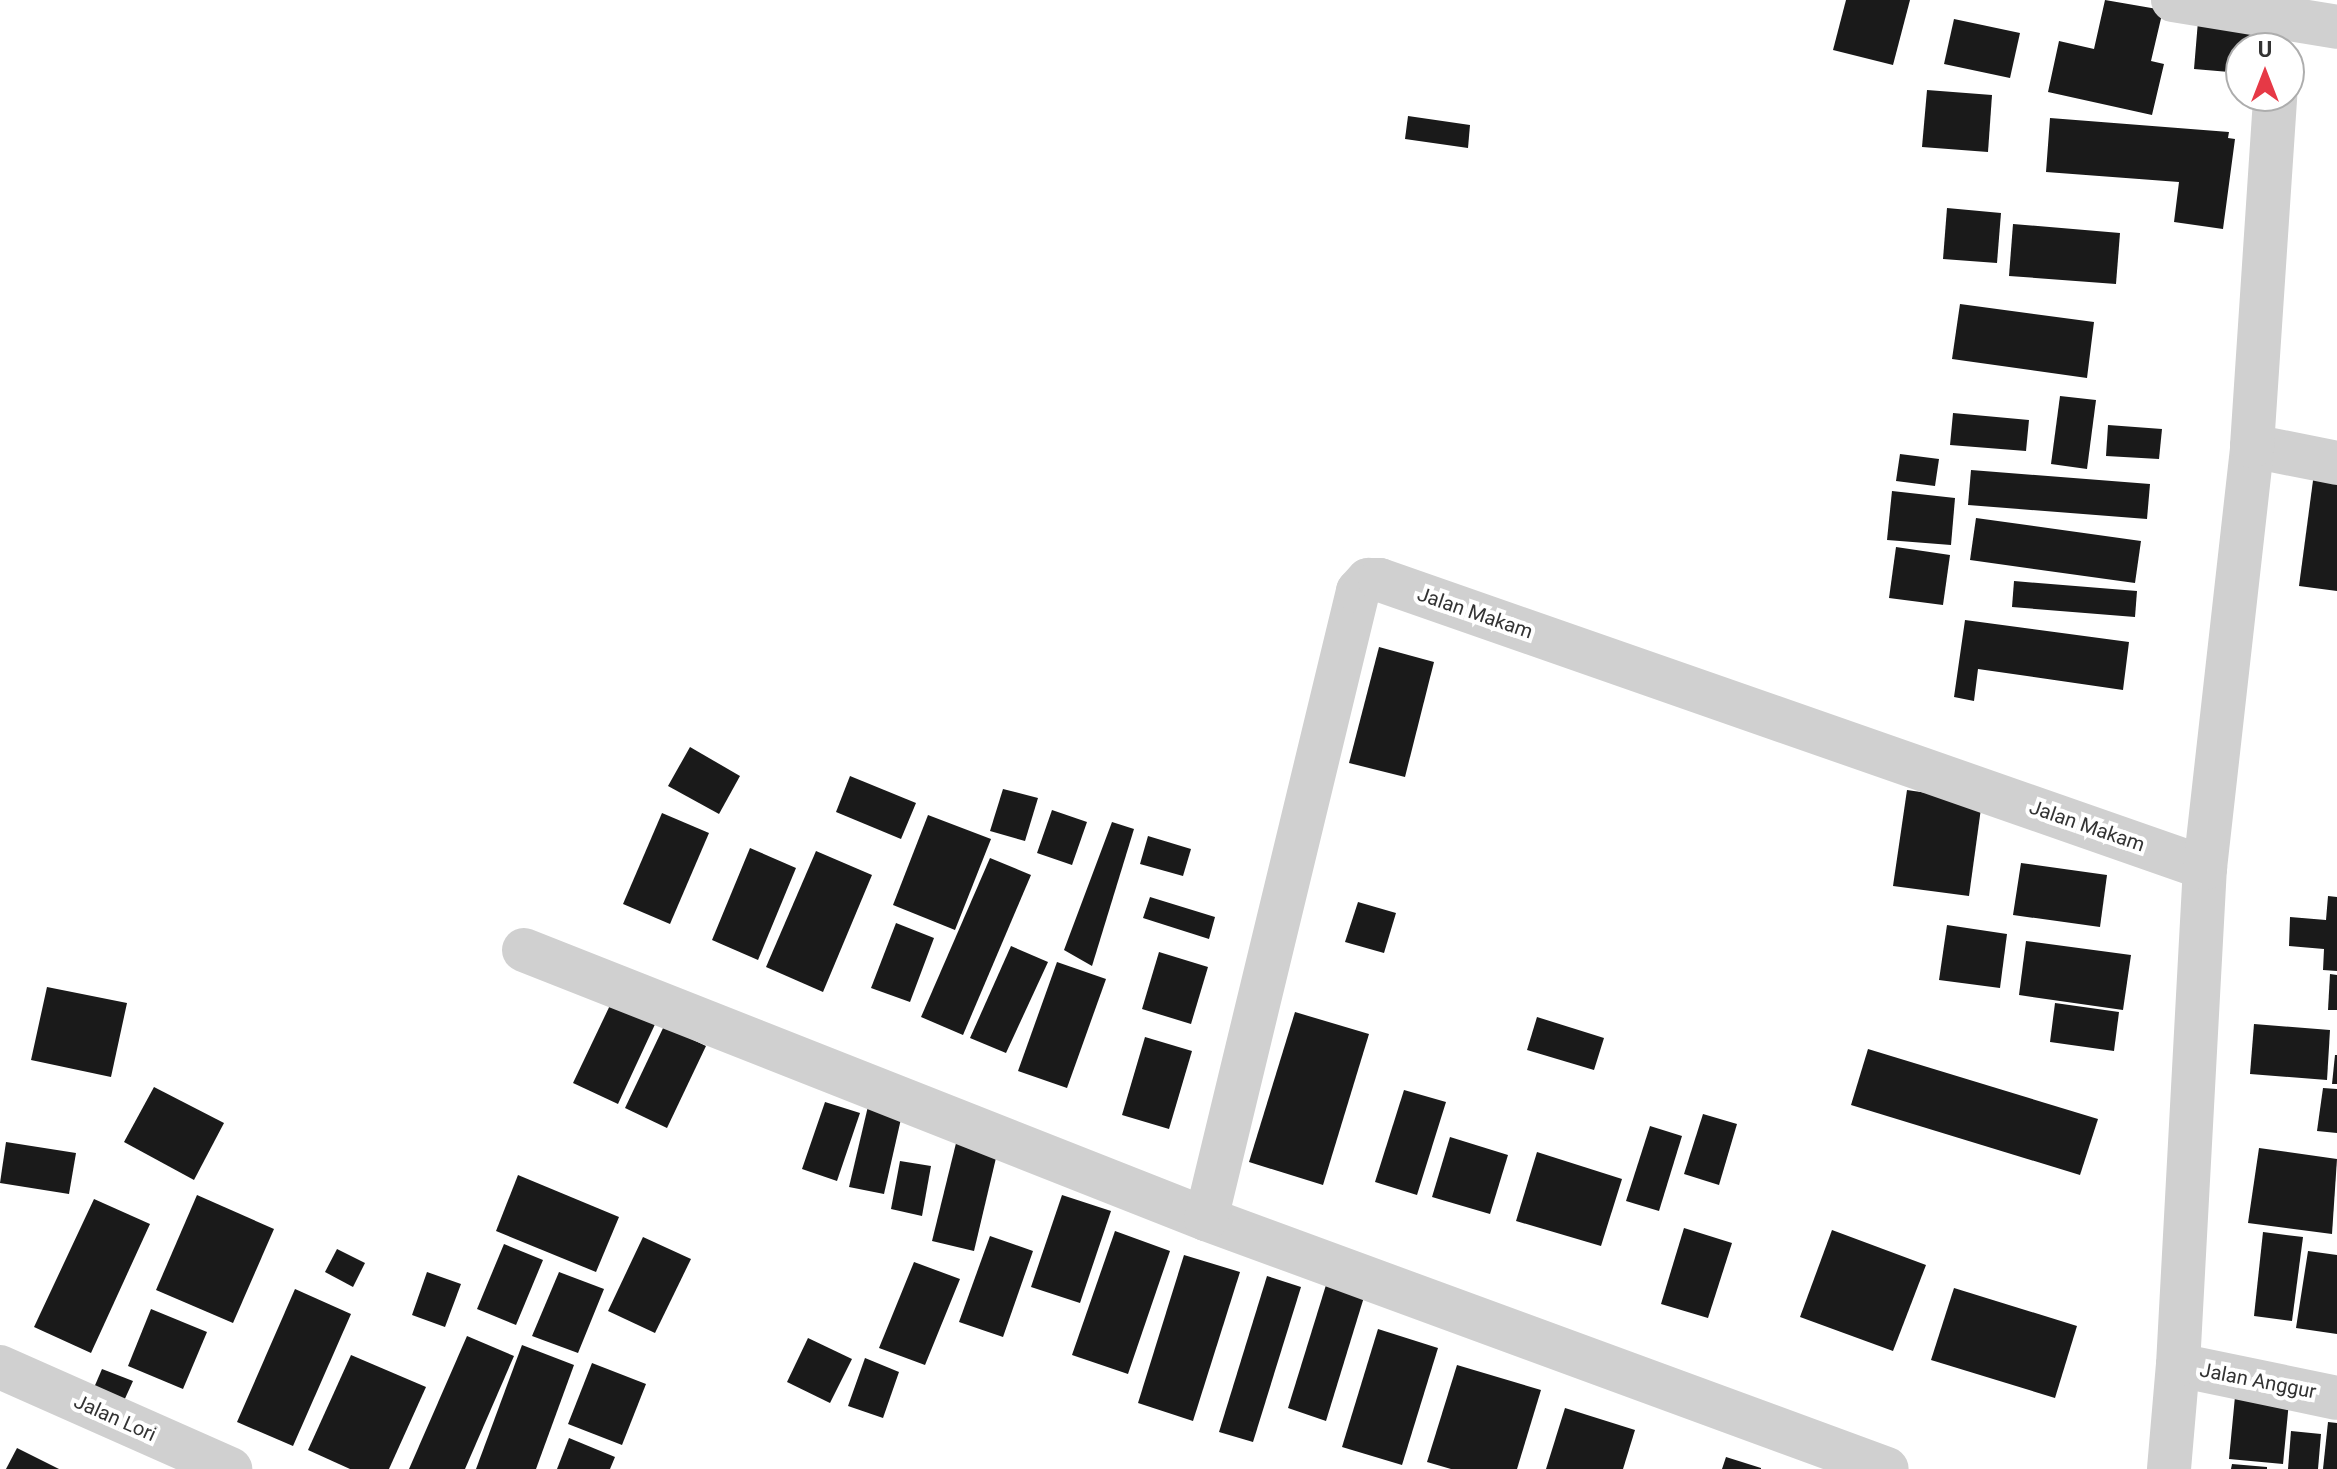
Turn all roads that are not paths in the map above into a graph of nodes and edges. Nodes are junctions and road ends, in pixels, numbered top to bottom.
1 (2173, 0) edge
2 (2280, 22) edge
3 (2337, 27) edge
4 (2274, 112) edge
5 (2252, 446) junction
6 (2337, 463) edge
7 (2205, 868) junction
8 (524, 950) dead end
9 (1206, 1219) junction
10 (2178, 1365) junction
11 (0, 1367) edge
12 (2337, 1398) edge
13 (230, 1469) edge
14 (1887, 1469) edge
15 (2169, 1469) edge

1 - 2 street
2 - 3 street
4 - 5 street
5 - 6 street
5 - 7 street
7 - 9 street, Jalan Makam
7 - 10 street
8 - 9 street
9 - 14 street
10 - 12 street, Jalan Anggur
10 - 15 street
11 - 13 street, Jalan Lori

